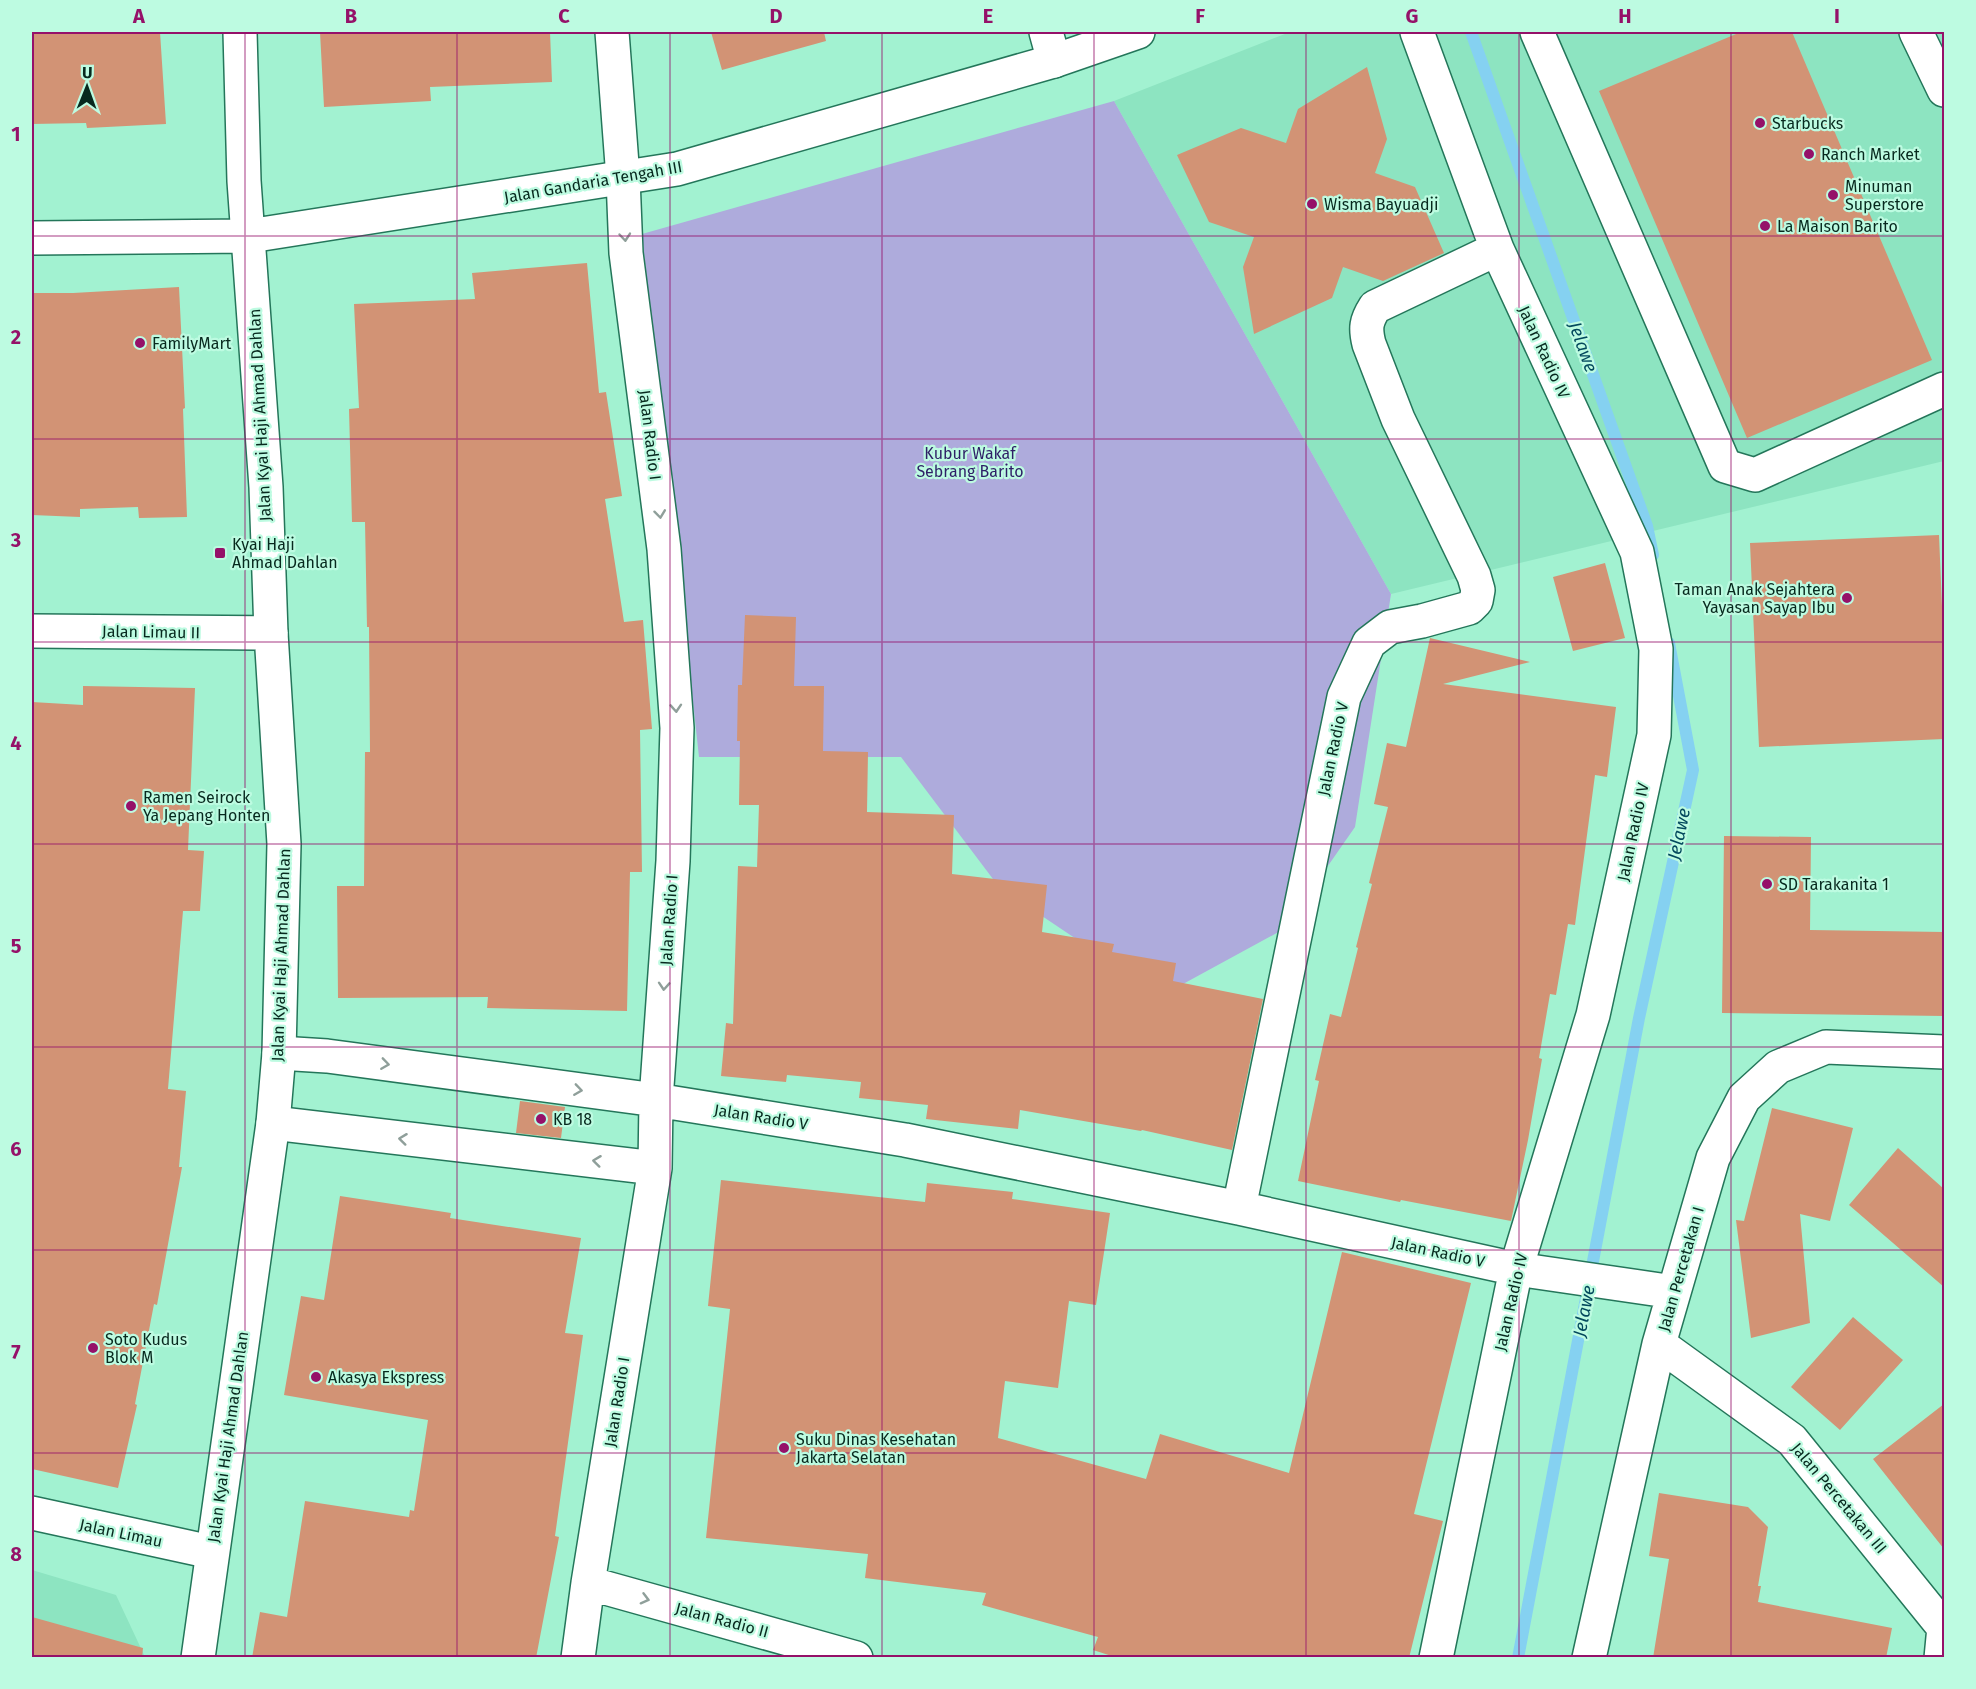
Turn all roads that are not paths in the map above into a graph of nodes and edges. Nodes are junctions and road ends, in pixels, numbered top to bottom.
1 (240, 32) edge
2 (612, 32) edge
3 (1138, 32) edge
4 (1417, 32) edge
5 (1538, 32) edge
6 (1916, 32) edge
7 (1050, 46) edge
8 (1944, 90) edge
9 (623, 178) junction
10 (249, 237) junction
11 (32, 238) edge
12 (1497, 249) junction
13 (1944, 389) edge
14 (32, 631) edge
15 (271, 633) junction
16 (1944, 1052) edge
17 (279, 1053) junction
18 (656, 1100) junction
19 (273, 1123) junction
20 (655, 1168) junction
21 (1239, 1208) junction
22 (1531, 1271) junction
23 (1674, 1292) junction
24 (1659, 1344) junction
25 (32, 1513) edge
26 (212, 1552) junction
27 (588, 1583) junction
28 (1944, 1628) edge
29 (198, 1658) edge
30 (578, 1658) edge
31 (856, 1658) edge
32 (1436, 1658) edge
33 (1589, 1658) edge
34 (1941, 1658) edge

1 - 10 street, Jalan Kyai Haji Ahmad Dahlan
2 - 9 street, Jalan Radio I
3 - 7 street, Jalan Gandaria Tengah III
4 - 12 street, Jalan Radio IV
5 - 13 street
6 - 8 street
7 - 9 street, Jalan Gandaria Tengah III
9 - 10 street, Jalan Gandaria Tengah III
9 -> 18 street, Jalan Radio I
10 - 11 street, Jalan Gandaria Tengah III
10 - 15 street, Jalan Kyai Haji Ahmad Dahlan
12 - 21 street, Jalan Radio V
12 - 22 street, Jalan Radio IV
14 - 15 street, Jalan Limau II
15 - 17 street, Jalan Kyai Haji Ahmad Dahlan
16 - 23 street, Jalan Percetakan I
17 -> 18 street, Jalan Radio V
17 - 19 street, Jalan Kyai Haji Ahmad Dahlan
18 - 20 street, Jalan Radio I
18 - 21 street, Jalan Radio V
20 -> 19 street
19 - 26 street, Jalan Kyai Haji Ahmad Dahlan
20 - 27 street, Jalan Radio I
21 - 22 street, Jalan Radio V
22 - 23 street, Jalan Radio V
22 - 32 street, Jalan Radio IV
23 - 24 street, Jalan Percetakan I
24 - 28 street, Jalan Percetakan III
24 - 33 street, Jalan Percetakan I
25 - 26 street, Jalan Limau
26 - 29 street, Jalan Kyai Haji Ahmad Dahlan
27 - 30 street, Jalan Radio I
27 -> 31 street, Jalan Radio II
28 - 34 street

